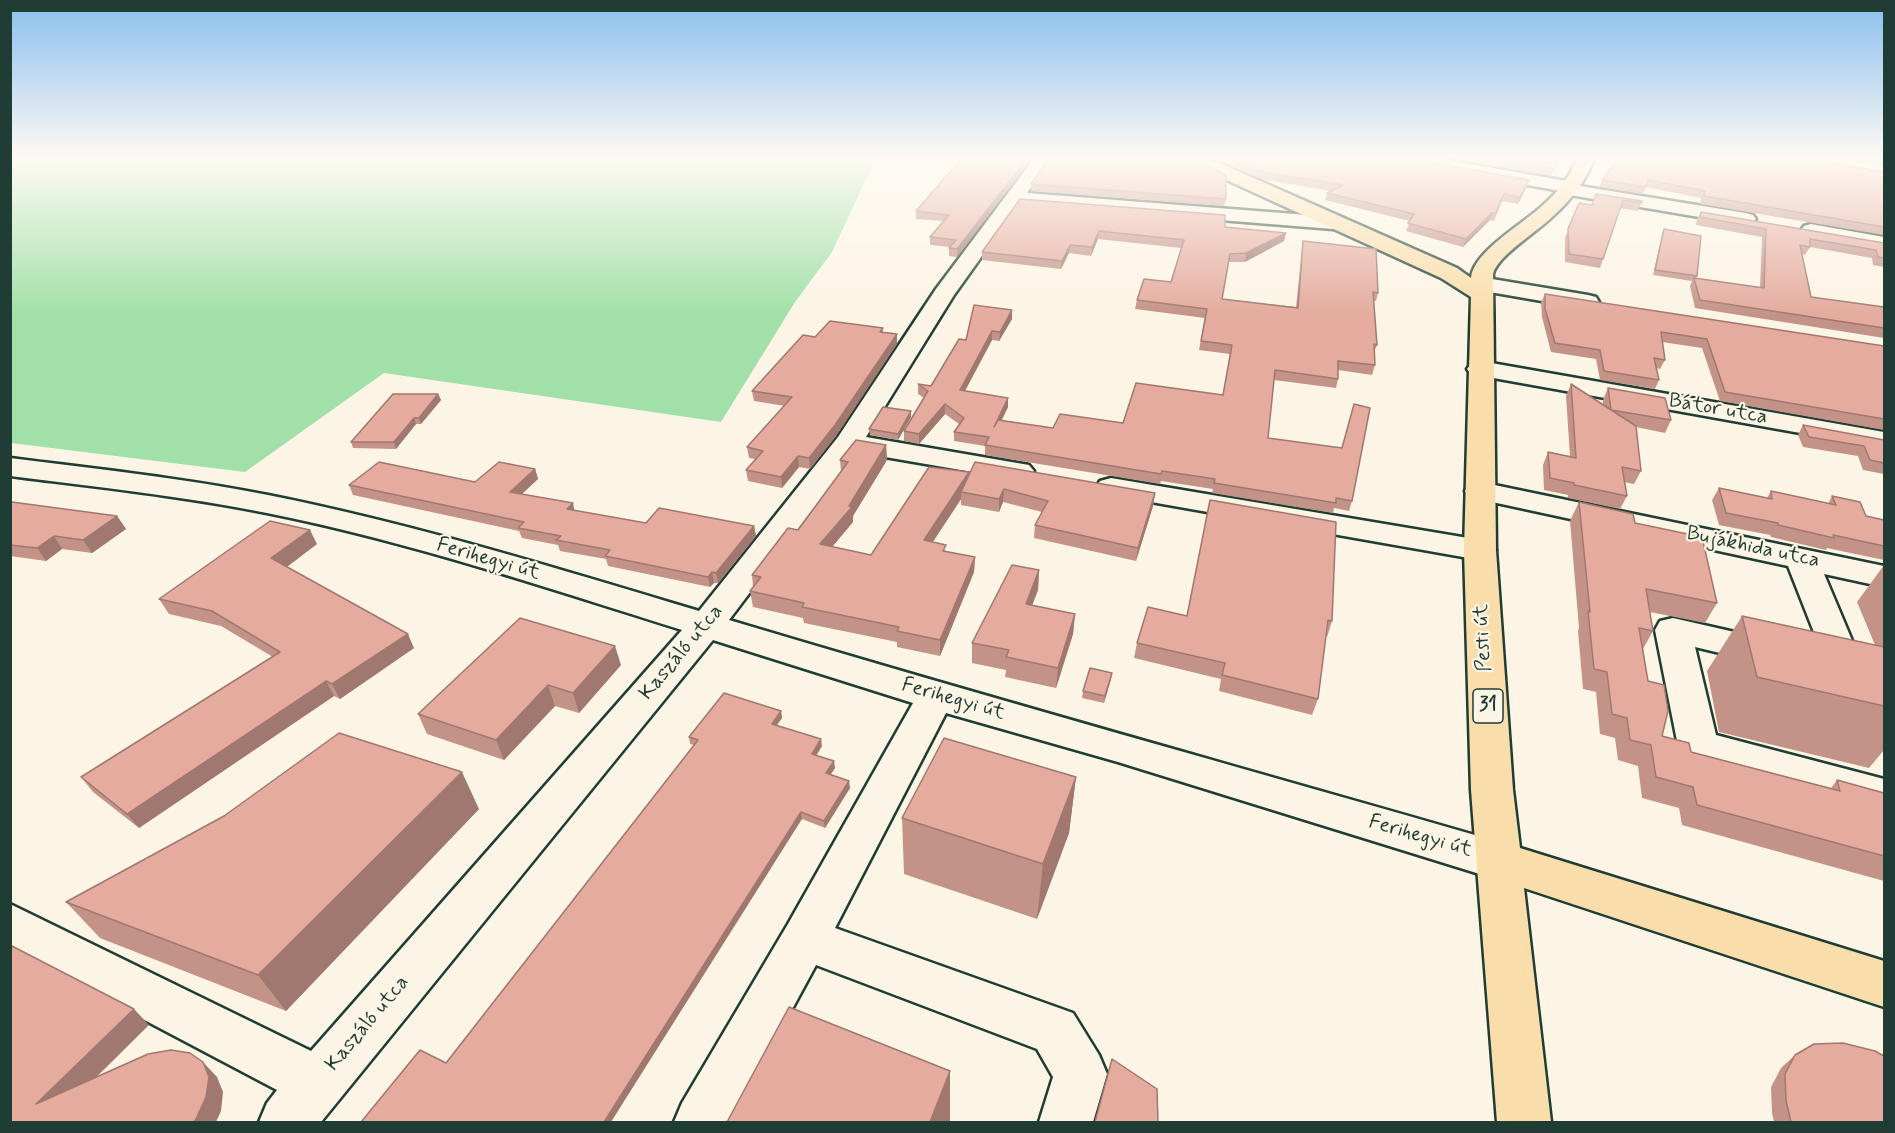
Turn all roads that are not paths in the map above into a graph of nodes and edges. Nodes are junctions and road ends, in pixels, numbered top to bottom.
1 (1006, 210) edge
2 (1166, 210) edge
3 (1304, 210) edge
4 (1547, 210) edge
5 (1695, 210) edge
6 (1333, 223) junction
7 (1770, 223) edge
8 (1793, 227) edge
9 (1884, 243) edge
10 (1405, 253) junction
11 (1485, 285) junction
12 (1611, 306) edge
13 (1480, 333) junction
14 (1480, 369) junction
15 (1884, 440) edge
16 (849, 442) junction
17 (10, 467) edge
18 (1050, 476) edge
19 (1085, 483) edge
20 (1480, 491) junction
21 (1480, 550) junction
22 (1802, 559) junction
23 (1884, 576) edge
24 (706, 624) junction
25 (936, 696) junction
26 (1884, 796) edge
27 (1499, 861) junction
28 (10, 925) edge
29 (805, 939) junction
30 (1884, 984) edge
31 (318, 1083) junction
32 (286, 1122) edge
33 (701, 1122) edge
34 (1066, 1122) edge
35 (1524, 1122) edge

1 - 16 street, Kaszáló utca
2 - 6 street
3 - 6 main road
4 - 11 main road, Pesti út / 31
5 - 7 street
6 - 10 main road
8 - 9 street
10 - 11 main road
10 - 13 main road
11 - 12 street
11 - 13 main road, Pesti út / 31
13 - 14 main road, Pesti út / 31
14 - 15 street, Bátor utca
14 - 20 main road, Pesti út / 31
16 - 18 street
16 - 24 street, Kaszáló utca
17 - 24 street, Ferihegyi út
19 - 21 street
20 - 21 main road, Pesti út / 31
20 - 22 street, Bujákhida utca
21 - 27 main road, Pesti út / 31
22 - 23 street, Bujákhida utca
22 - 26 street
24 - 25 street, Ferihegyi út
24 - 31 street, Kaszáló utca
25 - 27 street, Ferihegyi út
25 - 29 street
27 - 30 main road, Ferihegyi út
27 - 35 main road, Pesti út / 31
28 - 31 street
29 - 33 street
29 - 34 street
31 - 32 street, Kaszáló utca

